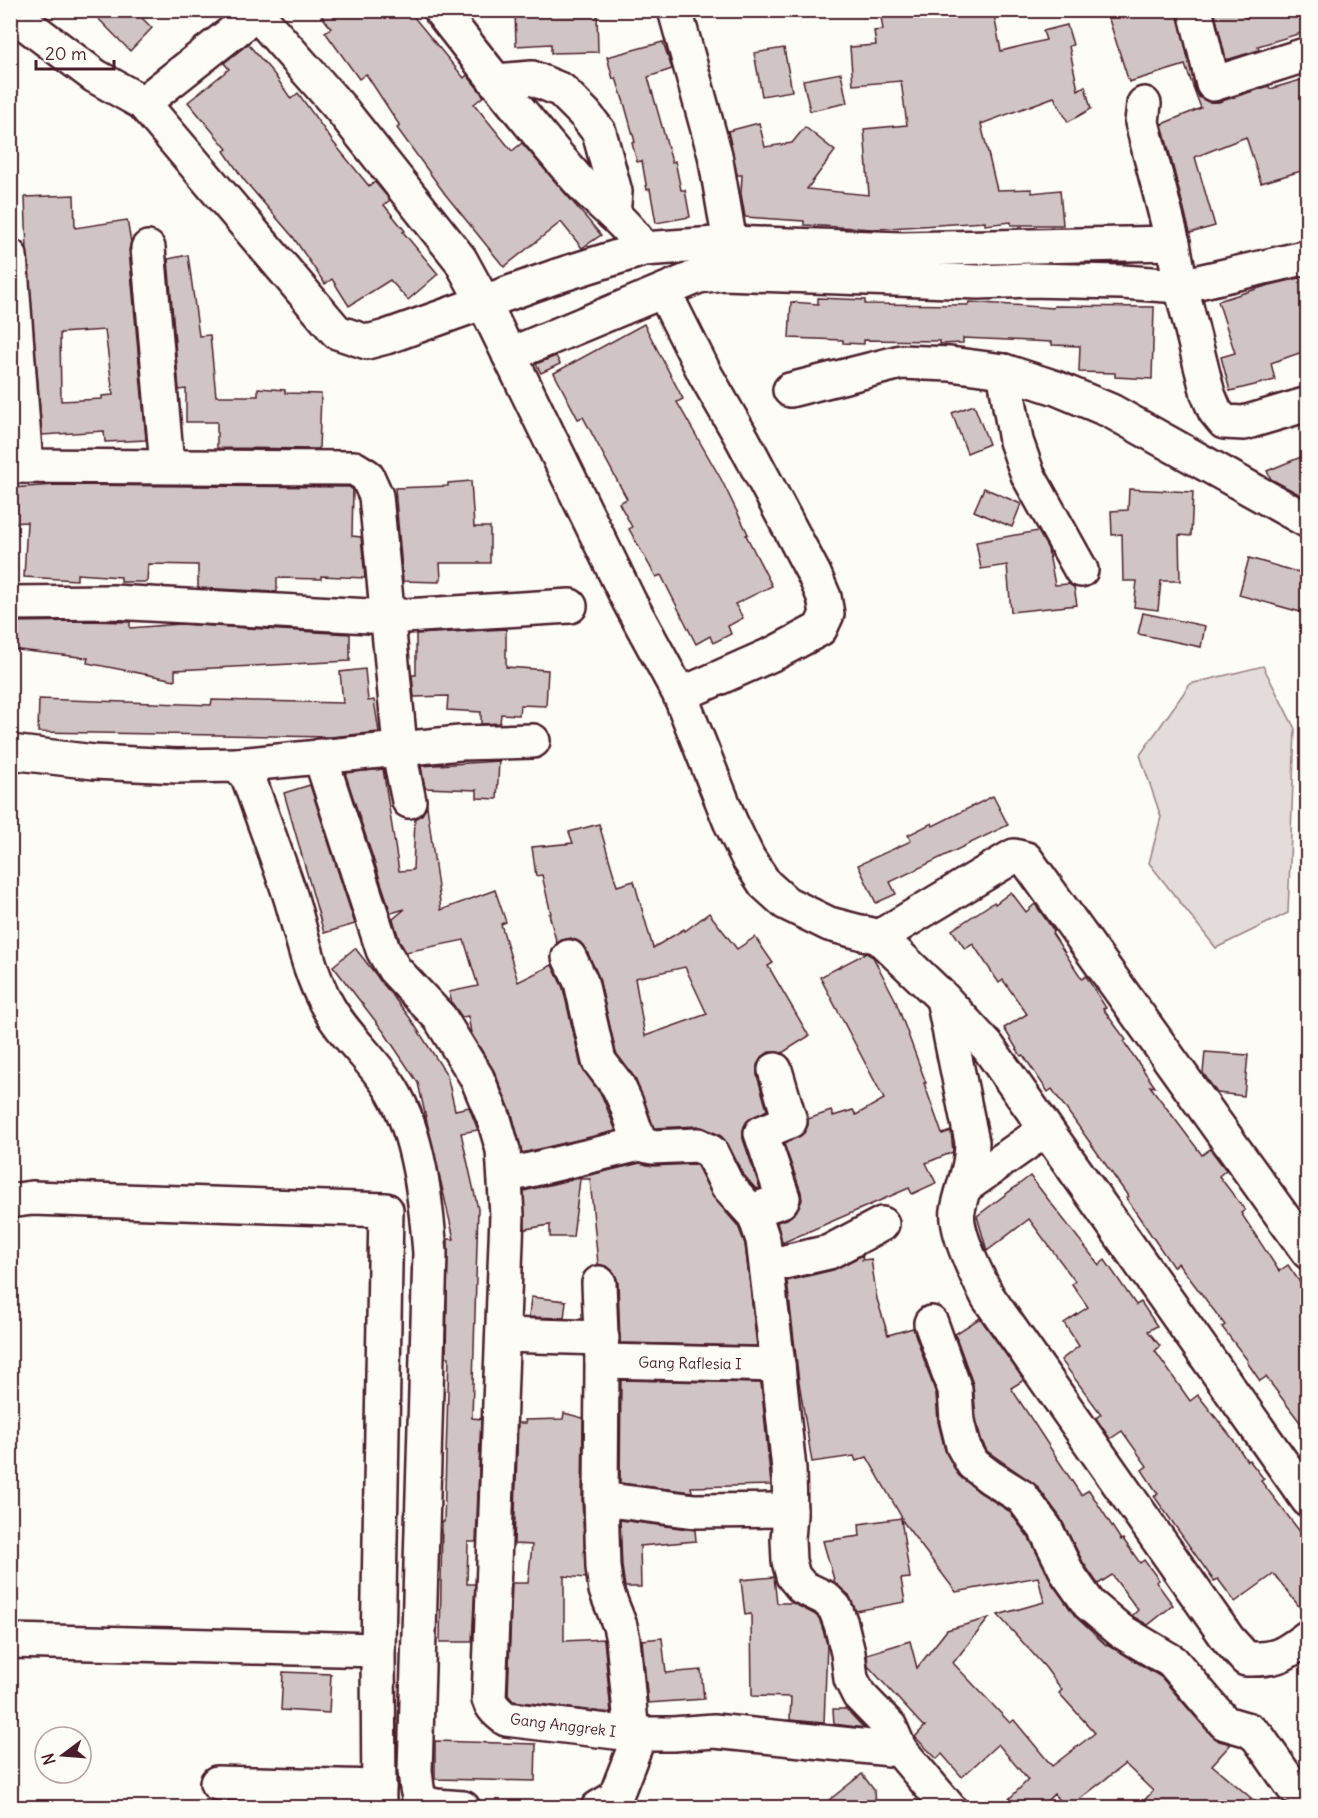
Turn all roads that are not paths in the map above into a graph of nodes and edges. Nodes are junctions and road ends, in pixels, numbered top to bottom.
1 (440, 10) edge
2 (675, 10) edge
3 (1195, 10) edge
4 (10, 12) edge
5 (257, 12) edge
6 (1308, 54) edge
7 (495, 81) junction
8 (143, 104) junction
9 (1144, 104) dead end
10 (613, 214) junction
11 (730, 243) junction
12 (1173, 243) junction
13 (148, 248) dead end
14 (643, 249) junction
15 (10, 256) edge
16 (1308, 257) edge
17 (1180, 286) junction
18 (664, 292) junction
19 (484, 303) junction
20 (509, 355) junction
21 (1004, 371) junction
22 (790, 390) dead end
23 (1308, 404) edge
24 (18, 466) edge
25 (167, 466) junction
26 (1308, 521) edge
27 (1080, 570) dead end
28 (10, 603) edge
29 (570, 606) dead end
30 (388, 617) junction
31 (680, 695) junction
32 (533, 741) dead end
33 (400, 749) junction
34 (10, 752) edge
35 (320, 756) junction
36 (238, 765) junction
37 (410, 801) dead end
38 (879, 937) junction
39 (569, 957) dead end
40 (943, 998) junction
41 (775, 1070) dead end
42 (1045, 1130) junction
43 (640, 1144) junction
44 (505, 1176) junction
45 (966, 1186) junction
46 (10, 1201) edge
47 (751, 1211) junction
48 (882, 1224) dead end
49 (1308, 1252) edge
50 (767, 1266) junction
51 (599, 1283) dead end
52 (931, 1323) dead end
53 (503, 1335) junction
54 (602, 1350) junction
55 (778, 1365) junction
56 (601, 1499) junction
57 (1308, 1500) edge
58 (790, 1510) junction
59 (1308, 1637) edge
60 (10, 1641) edge
61 (378, 1650) junction
62 (636, 1734) junction
63 (900, 1750) junction
64 (217, 1783) dead end
65 (1308, 1789) edge
66 (379, 1797) edge
67 (463, 1808) edge
68 (598, 1808) edge
69 (949, 1808) edge

1 - 7 street
2 - 11 street
3 - 6 street
4 - 8 street
5 - 8 street
5 - 19 street
7 - 10 street
7 - 10 street
8 - 19 street
9 - 12 street
10 - 14 street
11 - 12 street
11 - 14 street
12 - 17 street
13 - 25 street
14 - 19 street
15 - 24 street
16 - 17 street
17 - 18 street
17 - 23 street
18 - 20 street
18 - 31 street
19 - 20 street
20 - 31 street
21 - 22 street
21 - 26 street
21 - 27 street
24 - 25 street
25 - 30 street
28 - 30 street
29 - 30 street
30 - 33 street
31 - 38 street
32 - 33 street
33 - 35 street
33 - 37 street
34 - 36 street
35 - 36 street
35 - 44 street
36 - 67 street
38 - 40 street
38 - 49 street
39 - 43 street
40 - 42 street
40 - 45 street
41 - 47 street
42 - 45 street
42 - 57 street
43 - 44 street
43 - 47 street
44 - 53 street
45 - 59 street
46 - 61 street
47 - 50 street
48 - 50 street
50 - 55 street
51 - 54 street
52 - 65 street
53 - 54 street, Gang Raflesia I
53 - 62 street, Gang Anggrek I
54 - 55 street, Gang Raflesia I
54 - 56 street
55 - 58 street
56 - 58 street
56 - 62 street
58 - 63 street
60 - 61 street
61 - 66 street
62 - 63 street, Gang Anggrek I
62 - 68 street
63 - 69 street
64 - 66 street

